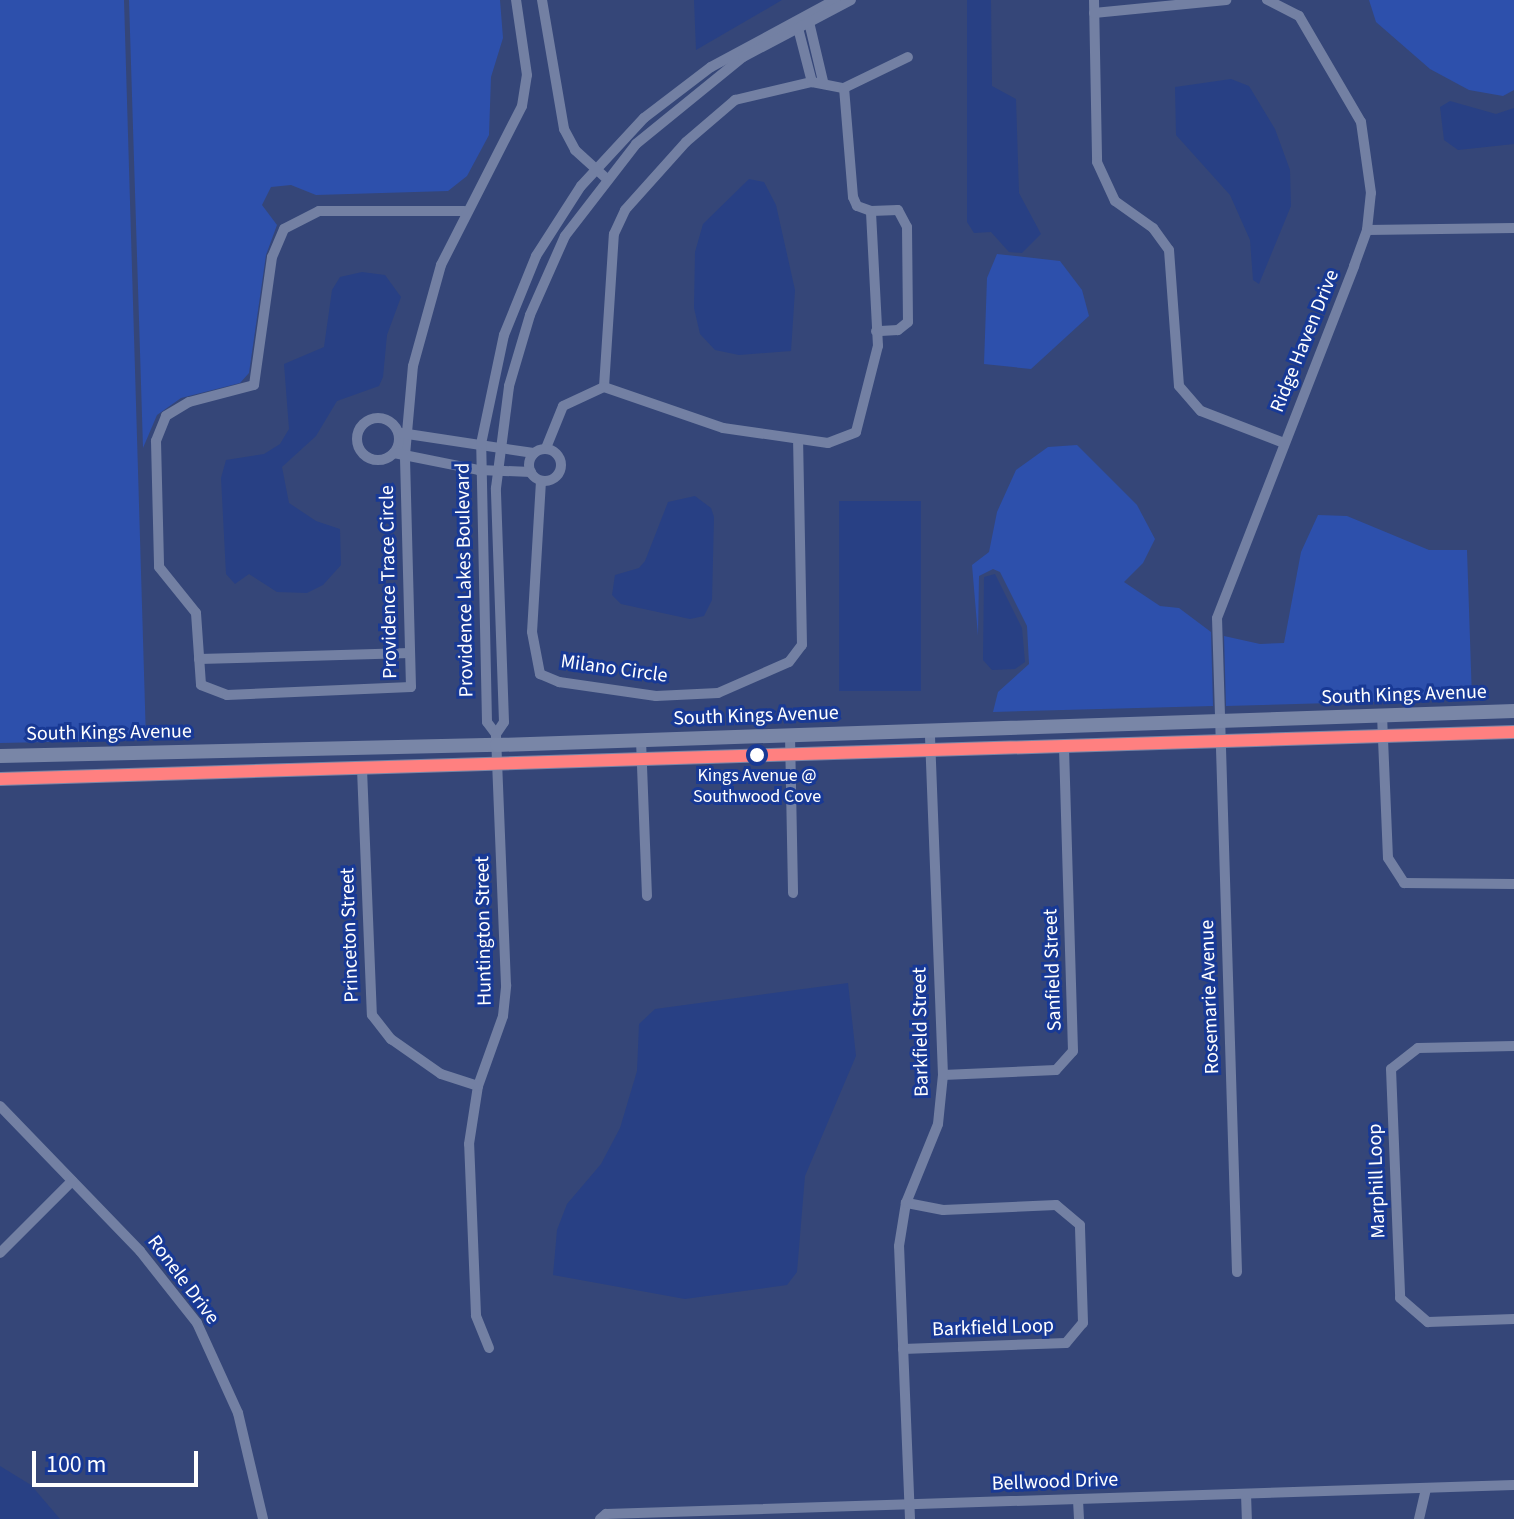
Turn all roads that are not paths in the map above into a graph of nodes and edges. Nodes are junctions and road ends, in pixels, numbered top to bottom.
1 (516, 0) edge
2 (542, 0) edge
3 (835, 0) edge
4 (851, 0) edge
5 (1094, 0) edge
6 (1226, 0) edge
7 (1267, 0) edge
8 (1094, 13) junction
9 (804, 25) junction
10 (908, 57) dead end
11 (818, 82) junction
12 (844, 88) junction
13 (596, 169) junction
14 (607, 179) junction
15 (464, 211) junction
16 (871, 211) junction
17 (1514, 228) edge
18 (1367, 230) junction
19 (876, 331) junction
20 (604, 387) junction
21 (402, 433) junction
22 (798, 440) junction
23 (1284, 443) junction
24 (481, 448) junction
25 (546, 448) junction
26 (499, 450) junction
27 (533, 453) junction
28 (400, 454) junction
29 (479, 470) junction
30 (497, 471) junction
31 (531, 472) junction
32 (541, 481) junction
33 (410, 653) junction
34 (199, 659) junction
35 (1514, 711) edge
36 (1382, 715) junction
37 (1219, 722) junction
38 (930, 730) junction
39 (1514, 732) edge
40 (790, 735) junction
41 (1383, 736) junction
42 (497, 740) junction
43 (641, 740) junction
44 (1220, 743) junction
45 (1064, 748) junction
46 (931, 753) junction
47 (0, 756) edge
48 (790, 758) junction
49 (642, 762) junction
50 (498, 766) junction
51 (362, 769) junction
52 (0, 779) edge
53 (1514, 884) edge
54 (793, 893) dead end
55 (647, 896) dead end
56 (1514, 1046) edge
57 (943, 1075) junction
58 (478, 1086) junction
59 (0, 1106) edge
60 (72, 1181) junction
61 (906, 1203) junction
62 (0, 1253) edge
63 (1237, 1272) dead end
64 (1514, 1319) edge
65 (489, 1348) dead end
66 (903, 1349) junction
67 (1514, 1485) edge
68 (1426, 1489) junction
69 (1246, 1494) junction
70 (1078, 1500) junction
71 (910, 1504) junction
72 (263, 1519) edge
73 (600, 1519) edge
74 (910, 1519) edge
75 (1079, 1519) edge
76 (1247, 1519) edge
77 (1419, 1519) edge

1 - 15 street, Providence Trace Circle
2 - 13 street
3 - 13 street, Providence Lakes Boulevard
4 - 9 street, Providence Lakes Boulevard
5 - 8 street
6 - 8 street
7 - 18 street, Ridge Haven Drive
8 - 23 street
9 - 11 street
9 - 14 street, Providence Lakes Boulevard
10 - 12 street
11 - 12 street
11 - 20 street
12 - 16 street
13 - 14 street
13 - 24 street, Providence Lakes Boulevard
14 - 26 street, Providence Lakes Boulevard
15 - 21 street, Providence Trace Circle
15 - 34 street, Providence Trace Circle
16 - 19 street
16 - 19 street
17 - 18 street
18 - 23 street, Ridge Haven Drive
19 - 22 street
20 - 22 street
20 - 25 street
21 - 24 street
21 - 28 street, Providence Trace Circle
21 - 28 street
22 - 32 street, Milano Circle
23 - 37 street, Ridge Haven Drive
24 - 26 street
24 - 29 street, Providence Lakes Boulevard
25 - 27 street
25 - 32 street, Milano Circle
26 - 27 street
26 - 30 street, Providence Lakes Boulevard
27 - 31 street
28 - 29 street
28 - 33 street, Providence Trace Circle
29 - 30 street
29 - 42 street, Providence Lakes Boulevard
30 - 31 street
30 - 42 street, Providence Lakes Boulevard
31 - 32 street
33 - 34 street
33 - 34 street, Providence Trace Circle
35 - 36 main road, South Kings Avenue
36 - 37 main road, South Kings Avenue
36 - 41 street
37 - 38 main road, South Kings Avenue
37 - 44 street, Rosemarie Avenue
38 - 40 main road, South Kings Avenue
38 - 46 street, Barkfield Street
39 - 41 main road, South Kings Avenue
40 - 43 main road, South Kings Avenue
40 - 48 street
41 - 44 main road, South Kings Avenue
41 - 53 street
42 - 43 main road, South Kings Avenue
42 - 47 main road, South Kings Avenue
42 - 50 street, Huntington Street
43 - 49 street
44 - 45 main road, South Kings Avenue
44 - 63 street, Rosemarie Avenue
45 - 46 main road, South Kings Avenue
45 - 57 street, Sanfield Street
46 - 48 main road, South Kings Avenue
46 - 57 street, Barkfield Street
48 - 49 main road, South Kings Avenue
48 - 54 street
49 - 50 main road, South Kings Avenue
49 - 55 street
50 - 51 main road, South Kings Avenue
50 - 58 street, Huntington Street
51 - 52 main road, South Kings Avenue
51 - 58 street, Princeton Street
56 - 64 street, Marphill Loop
57 - 61 street, Barkfield Street
58 - 65 street, Huntington Street
59 - 60 street, Ronele Drive
60 - 62 street
60 - 72 street, Ronele Drive
61 - 66 street, Barkfield Street
61 - 66 street, Barkfield Loop
66 - 71 street, Barkfield Street
67 - 68 street, Bellwood Drive
68 - 69 street, Bellwood Drive
68 - 77 street
69 - 70 street, Bellwood Drive
69 - 76 street
70 - 71 street, Bellwood Drive
70 - 75 street
71 - 73 street, Bellwood Drive
71 - 74 street, Barkfield Street

